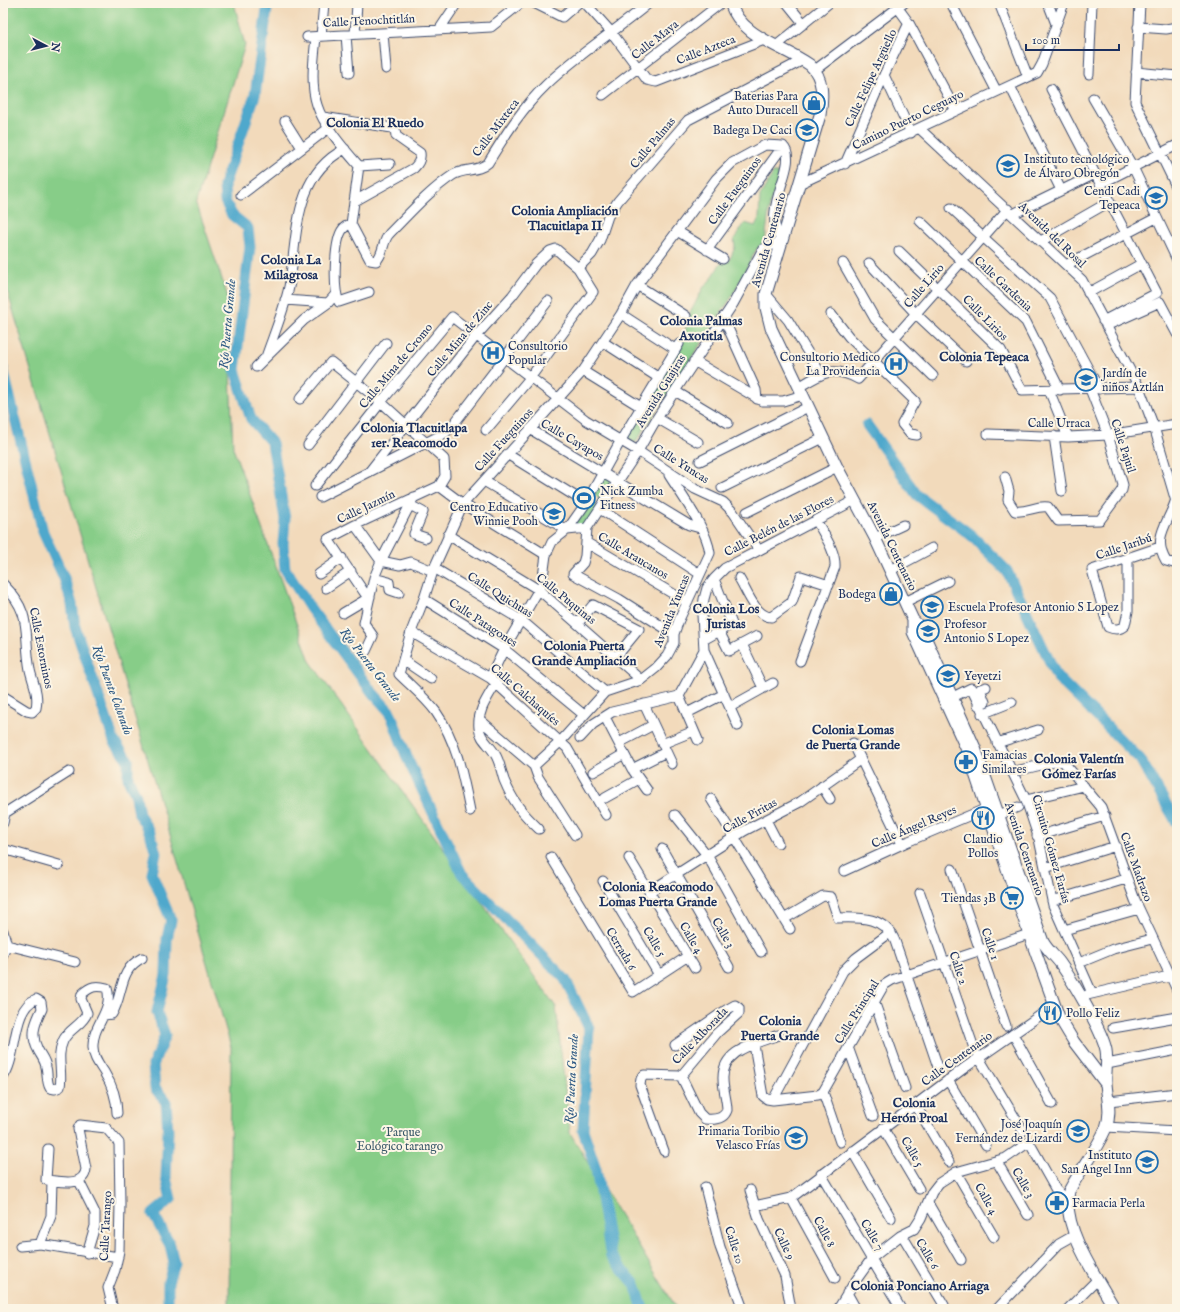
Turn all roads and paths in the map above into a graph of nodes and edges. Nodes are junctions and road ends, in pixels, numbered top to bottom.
1 (324, 3) edge
2 (457, 3) edge
3 (505, 3) edge
4 (534, 3) edge
5 (578, 3) edge
6 (585, 3) edge
7 (721, 3) edge
8 (730, 3) edge
9 (788, 3) edge
10 (829, 3) edge
11 (951, 3) edge
12 (999, 3) edge
13 (1048, 3) edge
14 (1064, 3) edge
15 (1092, 3) edge
16 (1140, 3) edge
17 (357, 4) edge
18 (647, 4) edge
19 (518, 5) edge
20 (901, 5) edge
21 (909, 23) junction
22 (804, 24) junction
23 (1056, 24) junction
24 (1138, 27) junction
25 (1177, 27) edge
26 (439, 30) junction
27 (383, 33) junction
28 (612, 33) junction
29 (351, 35) junction
30 (314, 37) junction
31 (764, 40) junction
32 (776, 46) junction
33 (803, 60) junction
34 (386, 69) dead end
35 (638, 69) junction
36 (815, 70) junction
37 (1136, 72) junction
38 (349, 73) dead end
39 (1090, 74) dead end
40 (884, 75) junction
41 (1177, 76) edge
42 (1028, 77) junction
43 (1051, 89) dead end
44 (996, 90) junction
45 (1012, 90) dead end
46 (603, 95) dead end
47 (1093, 98) dead end
48 (956, 111) junction
49 (323, 117) junction
50 (285, 121) dead end
51 (330, 127) junction
52 (920, 128) junction
53 (911, 133) junction
54 (1177, 145) edge
55 (783, 146) junction
56 (302, 148) junction
57 (345, 149) junction
58 (1161, 153) junction
59 (390, 164) dead end
60 (845, 164) junction
61 (359, 166) junction
62 (1133, 167) junction
63 (1095, 174) junction
64 (799, 184) junction
65 (1100, 184) junction
66 (1176, 184) edge
67 (1061, 190) junction
68 (241, 195) dead end
69 (355, 201) junction
70 (1109, 202) junction
71 (951, 208) dead end
72 (1010, 212) junction
73 (1156, 218) junction
74 (352, 220) junction
75 (920, 221) dead end
76 (677, 230) junction
77 (1125, 234) junction
78 (983, 237) junction
79 (782, 241) junction
80 (1040, 241) junction
81 (707, 250) junction
82 (899, 251) dead end
83 (722, 259) dead end
84 (1177, 260) edge
85 (961, 262) junction
86 (843, 263) dead end
87 (869, 263) dead end
88 (1141, 264) junction
89 (1066, 265) junction
90 (578, 268) junction
91 (637, 285) junction
92 (938, 289) junction
93 (369, 292) dead end
94 (1088, 293) junction
95 (336, 294) junction
96 (766, 294) junction
97 (1158, 298) junction
98 (285, 300) junction
99 (548, 301) dead end
100 (328, 303) junction
101 (621, 314) junction
102 (831, 314) dead end
103 (916, 314) junction
104 (686, 316) dead end
105 (724, 317) junction
106 (452, 318) joint
107 (1105, 323) junction
108 (1176, 327) edge
109 (476, 336) junction
110 (894, 338) junction
111 (603, 342) junction
112 (386, 343) dead end
113 (266, 357) junction
114 (504, 357) junction
115 (966, 360) dead end
116 (694, 361) junction
117 (874, 362) junction
118 (256, 367) dead end
119 (583, 371) junction
120 (821, 374) junction
121 (933, 376) dead end
122 (530, 378) junction
123 (659, 378) junction
124 (355, 382) junction
125 (1139, 387) junction
126 (1095, 389) junction
127 (1049, 390) junction
128 (1060, 390) junction
129 (675, 391) junction
130 (801, 391) junction
131 (300, 399) dead end
132 (557, 399) junction
133 (757, 399) junction
134 (381, 402) junction
135 (641, 407) junction
136 (808, 407) junction
137 (657, 418) junction
138 (728, 423) dead end
139 (1177, 424) edge
140 (406, 425) junction
141 (1154, 427) junction
142 (530, 429) junction
143 (486, 430) dead end
144 (988, 434) dead end
145 (917, 435) dead end
146 (1108, 435) junction
147 (1054, 436) junction
148 (1068, 437) junction
149 (823, 438) junction
150 (621, 440) junction
151 (425, 442) junction
152 (698, 442) dead end
153 (308, 444) dead end
154 (638, 451) junction
155 (507, 454) junction
156 (700, 461) dead end
157 (837, 467) junction
158 (368, 472) junction
159 (603, 472) junction
160 (667, 472) junction
161 (1005, 477) dead end
162 (1174, 480) edge
163 (484, 481) junction
164 (618, 482) junction
165 (315, 486) dead end
166 (439, 486) junction
167 (722, 488) dead end
168 (1062, 491) dead end
169 (320, 497) dead end
170 (855, 500) junction
171 (412, 501) junction
172 (586, 503) junction
173 (1176, 503) edge
174 (463, 504) junction
175 (600, 509) junction
176 (747, 512) dead end
177 (816, 520) junction
178 (355, 525) junction
179 (903, 525) dead end
180 (588, 528) junction
181 (700, 528) junction
182 (567, 530) junction
183 (448, 534) junction
184 (426, 538) dead end
185 (875, 538) junction
186 (587, 543) junction
187 (1160, 547) junction
188 (932, 548) dead end
189 (758, 549) junction
190 (546, 555) junction
191 (1128, 557) junction
192 (342, 558) junction
193 (381, 561) junction
194 (1177, 564) edge
195 (433, 569) junction
196 (891, 570) junction
197 (351, 571) junction
198 (319, 574) dead end
199 (700, 574) junction
200 (374, 578) junction
201 (740, 578) dead end
202 (714, 579) junction
203 (948, 581) dead end
204 (3, 584) edge
205 (829, 585) junction
206 (326, 588) dead end
207 (538, 590) junction
208 (399, 593) dead end
209 (369, 598) junction
210 (424, 599) junction
211 (687, 602) junction
212 (905, 602) junction
213 (343, 613) dead end
214 (521, 620) junction
215 (913, 620) junction
216 (578, 623) junction
217 (719, 631) junction
218 (411, 632) junction
219 (674, 634) junction
220 (757, 636) dead end
221 (705, 639) junction
222 (742, 644) junction
223 (504, 649) junction
224 (704, 650) junction
225 (366, 652) dead end
226 (616, 657) junction
227 (403, 660) junction
228 (800, 661) dead end
229 (431, 679) dead end
230 (493, 680) junction
231 (641, 680) junction
232 (773, 683) dead end
233 (986, 687) dead end
234 (763, 688) junction
235 (606, 692) junction
236 (724, 694) junction
237 (3, 696) edge
238 (679, 696) junction
239 (953, 697) junction
240 (1012, 702) dead end
241 (644, 704) junction
242 (730, 707) junction
243 (980, 709) junction
244 (686, 713) junction
245 (584, 715) junction
246 (604, 717) junction
247 (479, 718) junction
248 (653, 724) junction
249 (738, 726) dead end
250 (694, 730) junction
251 (1038, 730) dead end
252 (580, 738) dead end
253 (698, 740) dead end
254 (560, 742) junction
255 (619, 743) junction
256 (853, 743) dead end
257 (997, 743) junction
258 (664, 748) junction
259 (624, 754) junction
260 (861, 759) junction
261 (672, 764) dead end
262 (534, 766) junction
263 (632, 769) junction
264 (69, 772) dead end
265 (593, 772) dead end
266 (1012, 772) junction
267 (639, 779) junction
268 (822, 786) junction
269 (1084, 786) junction
270 (647, 790) dead end
271 (605, 798) dead end
272 (711, 799) dead end
273 (830, 799) dead end
274 (1026, 800) junction
275 (1018, 807) dead end
276 (994, 810) junction
277 (470, 811) dead end
278 (606, 815) dead end
279 (675, 815) dead end
280 (1105, 816) junction
281 (766, 820) junction
282 (3, 823) edge
283 (539, 829) dead end
284 (575, 835) dead end
285 (1038, 836) junction
286 (735, 837) junction
287 (778, 843) dead end
288 (902, 844) junction
289 (1116, 846) junction
290 (3, 849) edge
291 (662, 849) dead end
292 (707, 855) junction
293 (551, 857) dead end
294 (629, 858) dead end
295 (59, 865) dead end
296 (1045, 868) junction
297 (952, 869) dead end
298 (844, 871) dead end
299 (675, 875) junction
300 (1126, 879) junction
301 (603, 881) dead end
302 (649, 892) junction
303 (920, 893) dead end
304 (1052, 901) junction
305 (1139, 909) junction
306 (784, 919) junction
307 (790, 929) dead end
308 (1064, 930) junction
309 (3, 931) edge
310 (891, 932) junction
311 (1034, 933) junction
312 (1152, 938) junction
313 (5, 949) edge
314 (761, 952) dead end
315 (980, 952) junction
316 (1043, 953) junction
317 (688, 956) junction
318 (142, 958) dead end
319 (75, 962) dead end
320 (1079, 963) junction
321 (944, 964) junction
322 (729, 966) dead end
323 (695, 968) dead end
324 (659, 975) junction
325 (906, 976) junction
326 (1169, 976) junction
327 (1177, 990) edge
328 (633, 992) joint
329 (1092, 993) junction
330 (1081, 998) junction
331 (874, 1001) junction
332 (1055, 1005) junction
333 (104, 1015) junction
334 (1177, 1017) edge
335 (1113, 1028) dead end
336 (1010, 1030) junction
337 (778, 1035) dead end
338 (754, 1044) junction
339 (675, 1045) dead end
340 (848, 1047) junction
341 (1177, 1050) edge
342 (977, 1055) junction
343 (1107, 1064) junction
344 (938, 1067) dead end
345 (681, 1076) junction
346 (3, 1077) edge
347 (948, 1080) junction
348 (1106, 1084) junction
349 (904, 1088) dead end
350 (824, 1092) junction
351 (1177, 1093) edge
352 (773, 1100) junction
353 (1109, 1101) junction
354 (915, 1104) junction
355 (1052, 1104) dead end
356 (117, 1113) dead end
357 (873, 1116) dead end
358 (1106, 1127) junction
359 (884, 1128) junction
360 (1023, 1131) dead end
361 (1177, 1131) edge
362 (840, 1142) dead end
363 (986, 1145) dead end
364 (48, 1148) dead end
365 (664, 1151) dead end
366 (852, 1151) junction
367 (949, 1162) dead end
368 (997, 1162) junction
369 (956, 1172) junction
370 (821, 1174) junction
371 (49, 1180) junction
372 (79, 1181) junction
373 (705, 1187) dead end
374 (919, 1189) dead end
375 (750, 1190) dead end
376 (791, 1198) junction
377 (1066, 1201) junction
378 (928, 1203) junction
379 (754, 1206) junction
380 (1028, 1216) dead end
381 (891, 1218) dead end
382 (902, 1235) junction
383 (1076, 1236) junction
384 (994, 1237) dead end
385 (40, 1244) junction
386 (20, 1246) dead end
387 (87, 1254) junction
388 (118, 1257) junction
389 (872, 1258) junction
390 (961, 1260) dead end
391 (835, 1278) dead end
392 (1098, 1279) junction
393 (847, 1293) junction
394 (944, 1305) dead end
395 (113, 1309) edge
396 (743, 1309) edge
397 (791, 1309) edge
398 (838, 1309) edge
399 (856, 1309) edge
400 (901, 1309) edge
401 (997, 1309) edge
402 (1068, 1309) edge
403 (1115, 1309) edge

1 - 30 street
2 - 26 street
3 - 19 street
4 - 5 street
6 - 28 street
7 - 35 street, Calle Maya
8 - 31 main road, Avenida Centenario
9 - 22 street
10 - 22 street
11 - 44 street
12 - 42 street
13 - 23 street
14 - 23 street
15 - 39 street
16 - 24 street
17 - 29 street
18 - 28 street, Calle Mixteca
19 - 26 street, Calle Tenochtitlán
20 - 21 street
20 - 36 street
21 - 40 street, Calle Felipe Argüello
21 - 48 street
22 - 32 street
23 - 42 street
24 - 25 street
24 - 37 street
26 - 27 street, Calle Tenochtitlán
27 - 29 street, Calle Tenochtitlán
27 - 34 street
28 - 35 street
28 - 74 street, Calle Mixteca
29 - 30 street, Calle Tenochtitlán
29 - 38 street
30 - 49 street
31 - 32 main road, Avenida Centenario
31 - 35 street, Calle Azteca
32 - 33 main road, Avenida Centenario
33 - 36 main road, Avenida Centenario
33 - 90 street, Calle Palmas
35 - 46 street, Calle Maya
36 - 64 main road, Avenida Centenario
37 - 41 street
37 - 58 street
40 - 53 street
40 - 60 street, Calle Felipe Argüello
42 - 44 street, Camino Puerto Ceguayo
43 - 63 street
44 - 48 street, Camino Puerto Ceguayo
45 - 67 street
47 - 62 street
48 - 52 street, Camino Puerto Ceguayo
49 - 51 street
49 - 69 street
50 - 56 street
51 - 56 street
51 - 57 street
52 - 53 street, Camino Puerto Ceguayo
52 - 72 street, Avenida del Rosal
53 - 60 street, Camino Puerto Ceguayo
54 - 58 street
55 - 76 street, Calle Fueguinos
55 - 79 street
55 - 81 street, Calle Fueguinos
56 - 68 street
57 - 61 street
57 - 98 street
58 - 62 street
58 - 66 street
59 - 61 street
60 - 64 street, Camino Puerto Ceguayo
61 - 69 street
62 - 65 street
62 - 73 street
63 - 65 street
63 - 67 street
64 - 79 main road, Avenida Centenario
65 - 70 street
67 - 72 street
69 - 74 street
70 - 77 street
70 - 80 street
71 - 78 street, Calle Pajuil
72 - 78 street, Calle Lirio
72 - 80 street, Avenida del Rosal
73 - 77 street
73 - 84 street
74 - 95 street
75 - 85 street, Calle Gardenia
76 - 81 street
76 - 91 street, Calle Fueguinos
77 - 88 street
77 - 89 street
78 - 85 street, Calle Lirio
78 - 126 street, Calle Pajuil
79 - 96 main road, Avenida Centenario
79 - 105 street, Avenida Guajiras
80 - 89 street, Avenida del Rosal
81 - 83 street
82 - 92 street, Calle Lirios
85 - 92 street, Calle Lirio
85 - 128 street, Calle Gardenia
86 - 110 street
87 - 103 street
88 - 94 street
88 - 97 street
89 - 94 street, Avenida del Rosal
90 - 109 street, Calle Mina de Zinc
90 - 122 street, Calle Mina de Zinc
91 - 101 street, Calle Fueguinos
91 - 104 street
92 - 103 street, Calle Lirio
92 - 127 street, Calle Lirios
93 - 95 street
94 - 107 street, Avenida del Rosal
95 - 100 street
96 - 120 street
96 - 130 main road, Avenida Centenario
97 - 107 street
97 - 108 street
98 - 100 street
98 - 113 street
99 - 114 street
100 - 113 street
101 - 111 street, Calle Fueguinos
101 - 123 street, Avenida Guajiras
102 - 117 street
103 - 110 street, Calle Lirio
103 - 115 street
105 - 116 street, Avenida Guajiras
105 - 133 street
106 - 109 street, Calle Yuncas
106 - 134 street, Calle Mina de Cromo
107 - 125 street, Avenida del Rosal
109 - 114 street, Calle Yuncas
109 - 140 street, Calle Mina de Zinc
110 - 117 street, Calle Lirio
110 - 121 street
111 - 119 street, Calle Fueguinos
111 - 123 street
112 - 124 street
113 - 118 street
114 - 122 street, Calle Yuncas
114 - 151 street
116 - 129 street, Avenida Guajiras
116 - 133 street
117 - 120 street, Calle Lirio
117 - 145 street
119 - 132 street, Calle Fueguinos
119 - 135 street
120 - 130 street
122 - 132 street, Calle Yuncas
122 - 143 street
123 - 135 street, Avenida Guajiras
124 - 131 street
124 - 134 street
124 - 153 street
125 - 126 street
125 - 141 street, Avenida del Rosal
126 - 128 street
126 - 146 street, Calle Pajuil
127 - 128 street
127 - 148 street
129 - 137 street, Avenida Guajiras
129 - 138 street
130 - 133 street
130 - 136 main road, Avenida Centenario
132 - 142 street, Calle Fueguinos
132 - 150 street, Calle Yuncas
134 - 140 street
134 - 165 street, Calle Mina de Cromo
135 - 150 street, Avenida Guajiras
136 - 149 main road, Avenida Centenario
136 - 156 street
137 - 152 street
137 - 154 street, Avenida Guajiras
139 - 141 street, Calle Urraca
140 - 151 street
140 - 158 street, Calle Mina de Zinc
141 - 146 street, Calle Urraca
141 - 162 street, Avenida del Rosal
142 - 155 street, Calle Fueguinos
142 - 159 street, Calle Cayapos
144 - 147 street, Calle Urraca
146 - 148 street, Calle Urraca
146 - 161 street, Calle Pajuil
147 - 148 street, Calle Urraca
147 - 168 street
149 - 157 main road, Avenida Centenario
149 - 167 street
150 - 154 street, Calle Yuncas
150 - 159 street, Avenida Guajiras
151 - 158 street
151 - 166 street
154 - 160 street, Calle Yuncas
154 - 164 street, Avenida Guajiras
155 - 163 street, Calle Fueguinos
155 - 172 street
157 - 170 main road, Avenida Centenario
157 - 176 street
158 - 169 street
159 - 164 street
159 - 172 street, Avenida Guajiras
160 - 181 street, Avenida Yuncas
160 - 189 street, Calle Yuncas
162 - 173 street, Avenida del Rosal
163 - 174 street, Calle Fueguinos
163 - 182 street
164 - 175 street, Avenida Guajiras
164 - 181 street
166 - 171 street, Calle Jazmín
166 - 174 street
170 - 177 street, Calle Belén de las Flores
170 - 185 main road, Avenida Centenario
171 - 178 street, Calle Jazmín
171 - 184 street
171 - 193 street
172 - 182 street, Avenida Guajiras
173 - 187 street
174 - 183 street, Calle Fueguinos
174 - 190 street
175 - 180 street, Avenida Guajiras
175 - 199 street
177 - 189 street, Calle Belén de las Flores
177 - 205 street
178 - 192 street, Calle Jazmín
178 - 193 street
179 - 185 street
180 - 182 street
180 - 186 street, Avenida Guajiras
181 - 199 street, Avenida Yuncas
182 - 190 street, Avenida Guajiras
183 - 195 street, Calle Fueguinos
183 - 207 street, Calle Puquinas
185 - 196 main road, Avenida Centenario
186 - 211 street, Calle Araucanos
186 - 219 street, Avenida Guajiras
187 - 191 street, Calle Jaribú
187 - 194 street, Calle Jaribú
188 - 196 street
189 - 202 street, Calle Belén de las Flores
190 - 207 street, Avenida Guajiras
191 - 191 street, Calle Jaribú
192 - 197 street
192 - 198 street
193 - 195 street, Calle Quichuas
193 - 200 street
195 - 210 street, Calle Fueguinos
195 - 214 street, Calle Quichuas
196 - 212 main road, Avenida Centenario
197 - 206 street
197 - 209 street
199 - 211 street, Avenida Yuncas
200 - 208 street
200 - 209 street
201 - 205 street
202 - 217 street
202 - 221 street, Calle Belén de las Flores
203 - 212 street
204 - 237 street, Calle Estorninos
205 - 228 street
207 - 214 street, Avenida Guajiras
207 - 216 street, Calle Puquinas
209 - 213 street
209 - 225 street
210 - 218 street, Calle Fueguinos
210 - 223 street, Calle Patagones
211 - 219 street, Avenida Yuncas
212 - 215 main road, Avenida Centenario
214 - 223 street, Avenida Guajiras
214 - 235 street, Calle Quichuas
215 - 239 main road, Avenida Centenario
215 - 276 main road, Avenida Centenario
216 - 226 street, Calle Puquinas
216 - 226 street
217 - 221 street
217 - 222 street
218 - 227 street, Calle Fueguinos
218 - 230 street, Calle Calchaquíes
219 - 231 street, Avenida Yuncas
220 - 222 street
221 - 224 street, Calle Belén de las Flores
222 - 234 street
223 - 230 street, Avenida Guajiras
223 - 245 street, Calle Patagones
224 - 236 street
224 - 238 street, Calle Belén de las Flores
226 - 231 street, Calle Puquinas
227 - 229 street
227 - 277 street, Calle Fueguinos
230 - 247 street, Avenida Guajiras
230 - 254 street, Calle Calchaquíes
231 - 235 street, Avenida Yuncas
232 - 234 street
233 - 243 street
234 - 242 street
235 - 245 street, Avenida Yuncas
236 - 242 street
236 - 244 street
238 - 241 street
238 - 244 street
239 - 243 street, Circuito Gómez Farías
239 - 276 main road, Avenida Centenario
240 - 243 street
241 - 246 street
241 - 248 street
242 - 249 street
243 - 257 street, Circuito Gómez Farías
244 - 250 street
245 - 254 street, Avenida Yuncas
246 - 252 street
246 - 255 street
247 - 262 street
247 - 283 street
248 - 255 street
248 - 258 street
250 - 253 street
250 - 258 street
251 - 257 street
254 - 262 street, Avenida Yuncas
254 - 278 street, Calle Calchaquíes
255 - 259 street
256 - 260 street
257 - 266 street, Circuito Gómez Farías
258 - 261 street
258 - 263 street
259 - 263 street
259 - 265 street
260 - 268 street, Calle Piritas
260 - 288 street
262 - 284 street
263 - 267 street
264 - 282 street
266 - 269 street, Calle Madrazo
266 - 274 street, Circuito Gómez Farías
267 - 270 street
267 - 271 street
268 - 273 street
268 - 281 street, Calle Piritas
269 - 274 street
269 - 280 street, Calle Madrazo
272 - 286 street
274 - 285 street, Circuito Gómez Farías
275 - 276 street, Calle Ángel Reyes
276 - 288 street, Calle Ángel Reyes
276 - 311 main road, Avenida Centenario
279 - 292 street
280 - 285 street
280 - 289 street, Calle Madrazo
281 - 286 street, Calle Piritas
281 - 287 street
285 - 296 street, Circuito Gómez Farías
286 - 292 street, Calle Piritas
286 - 306 street
288 - 298 street, Calle Ángel Reyes
289 - 296 street
289 - 300 street, Calle Madrazo
290 - 295 street
291 - 299 street, Calle 3
292 - 299 street, Calle Piritas
292 - 314 street
293 - 328 street, Cerrada 6
294 - 302 street, Calle 4
296 - 304 street, Circuito Gómez Farías
297 - 315 street, Calle 1
299 - 302 street, Calle Piritas
299 - 322 street, Calle 3
300 - 304 street
300 - 305 street, Calle Madrazo
301 - 324 street, Calle 5
302 - 317 street, Calle 4
303 - 321 street, Calle 2
304 - 308 street, Circuito Gómez Farías
305 - 308 street
305 - 312 street, Calle Madrazo
306 - 307 street
306 - 310 street
308 - 320 street, Circuito Gómez Farías
309 - 313 street
310 - 325 street
310 - 352 street
311 - 315 street, Calle Principal
311 - 316 main road, Avenida Centenario
312 - 320 street
312 - 326 street, Calle Madrazo
313 - 319 street
315 - 321 street, Calle Principal
315 - 336 street, Calle 1
316 - 330 main road, Avenida Centenario
316 - 332 main road, Avenida Centenario
317 - 323 street, Calle 4
317 - 324 street, Calle 5
318 - 333 street
320 - 329 street, Circuito Gómez Farías
321 - 325 street, Calle Principal
321 - 342 street, Calle 2
324 - 328 street, Calle 5
325 - 331 street, Calle Principal
325 - 344 street
326 - 327 street, Calle Madrazo
326 - 329 street
329 - 330 street
330 - 343 main road, Avenida Centenario
331 - 340 street, Calle Principal
331 - 349 street
332 - 336 street, Calle Centenario
332 - 348 main road, Avenida Centenario
333 - 346 street
333 - 356 street
334 - 335 street
336 - 342 street, Calle Centenario
336 - 355 street, Calle 1
337 - 338 street
338 - 345 street
338 - 352 street
339 - 345 street, Calle Alborada
340 - 350 street, Calle Principal
340 - 357 street
341 - 343 street
342 - 347 street, Calle Centenario
342 - 360 street, Calle 2
343 - 348 main road, Avenida Centenario
345 - 365 street, Calle Alborada
347 - 354 street, Calle Centenario
347 - 363 street
348 - 353 main road, Avenida Centenario
350 - 352 street
350 - 362 street
351 - 353 street
353 - 358 main road, Avenida Centenario
354 - 359 street, Calle Centenario
354 - 367 street
358 - 361 street
358 - 377 main road, Avenida Centenario
359 - 366 street, Calle Centenario
359 - 374 street, Calle 5
364 - 371 street
366 - 370 street, Calle Centenario
366 - 381 street
368 - 369 street
368 - 377 street
368 - 380 street, Calle 3
369 - 378 street
369 - 384 street, Calle 4
370 - 376 street, Calle Centenario
370 - 389 street, Calle 7
371 - 372 street
371 - 385 street
372 - 387 street
372 - 388 street, Calle Tarango
373 - 396 street, Calle 10
375 - 379 street, Calle 9
376 - 379 street, Calle Centenario
376 - 391 street, Calle 8
377 - 383 main road
378 - 382 street
378 - 390 street
379 - 397 street, Calle 9
382 - 389 street
382 - 394 street, Calle 6
383 - 392 main road
383 - 401 street
385 - 386 street
385 - 387 street
387 - 388 street
388 - 395 street, Calle Tarango
389 - 393 street
389 - 400 street, Calle 7
392 - 402 street
392 - 403 main road
393 - 398 street
393 - 399 street

